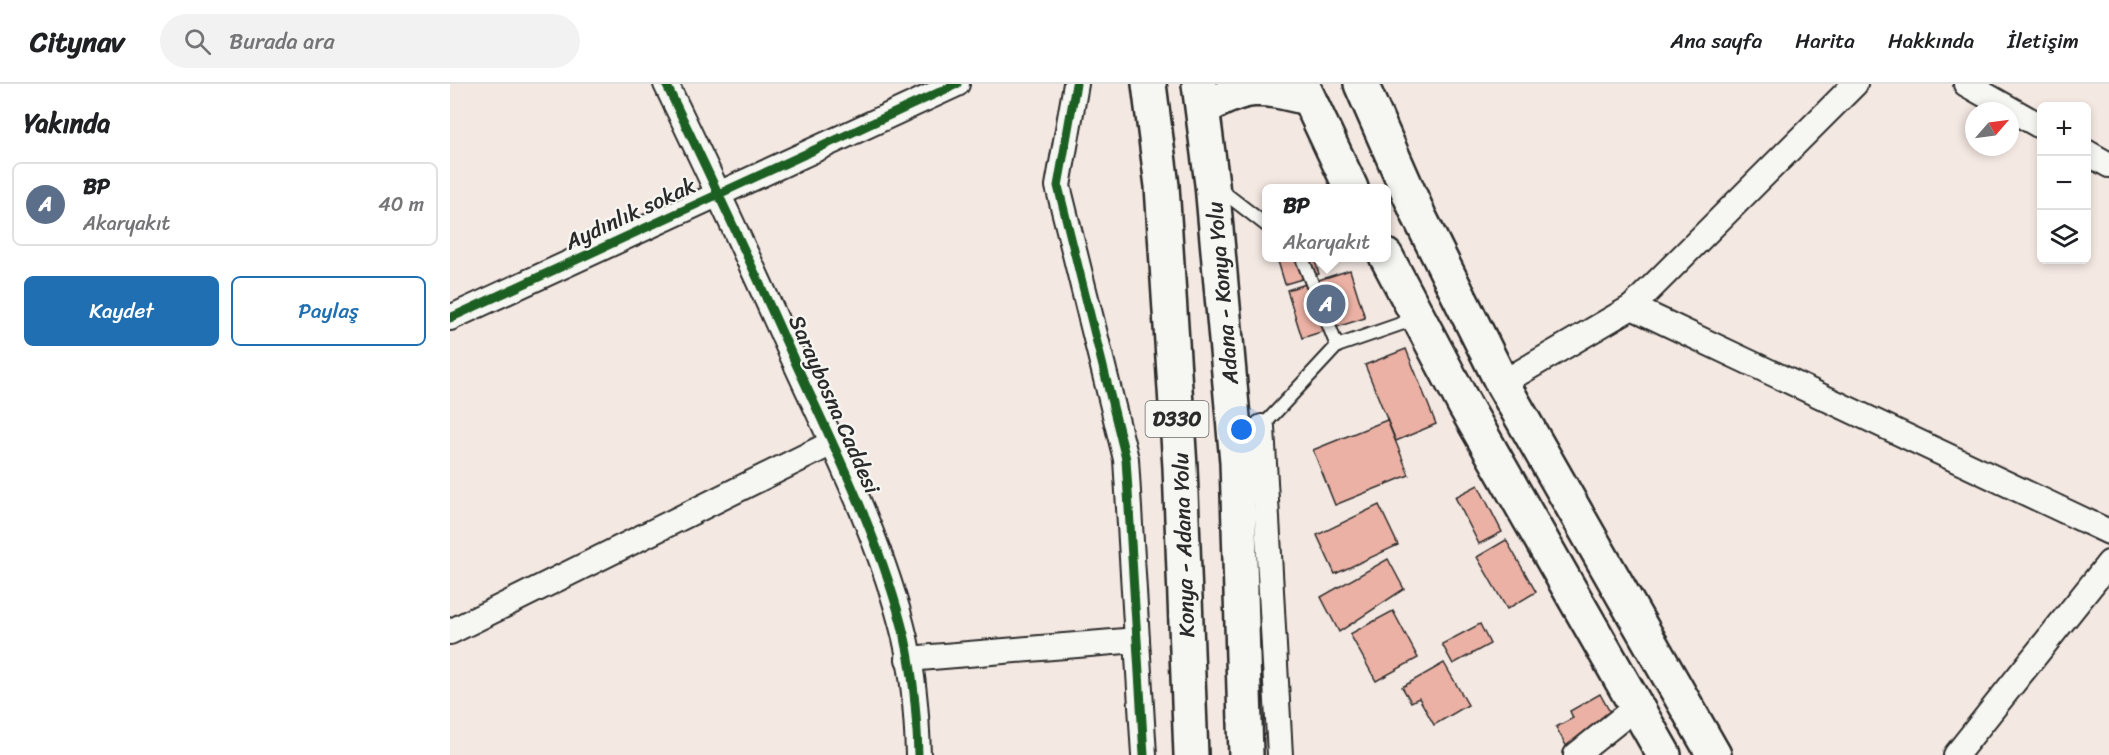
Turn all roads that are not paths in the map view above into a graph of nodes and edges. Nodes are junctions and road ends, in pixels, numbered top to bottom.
1 (666, 84) edge
2 (957, 84) edge
3 (1076, 84) edge
4 (1149, 84) edge
5 (1361, 84) edge
6 (1855, 84) edge
7 (1966, 84) edge
8 (1305, 91) edge
9 (1201, 96) edge
10 (2037, 123) edge
11 (2091, 155) edge
12 (2109, 165) edge
13 (1212, 184) junction
14 (1345, 184) edge
15 (718, 193) junction
16 (1262, 222) edge
17 (1304, 262) edge
18 (1389, 262) edge
19 (1632, 307) junction
20 (450, 318) edge
21 (1418, 318) junction
22 (1337, 346) junction
23 (1502, 383) junction
24 (1464, 404) junction
25 (1262, 427) junction
26 (832, 443) junction
27 (1237, 462) junction
28 (2109, 532) edge
29 (2109, 563) edge
30 (450, 632) edge
31 (1137, 640) junction
32 (908, 659) junction
33 (1636, 706) junction
34 (918, 755) edge
35 (1144, 755) edge
36 (1191, 755) edge
37 (1246, 755) edge
38 (1280, 755) edge
39 (1576, 755) edge
40 (1664, 755) edge
41 (1714, 755) edge
42 (1956, 755) edge

1 - 15 street, Saraybosna Caddesi
2 - 15 street, Aydınlık sokak
3 - 31 street
4 - 36 main road, Konya - Adana Yolu / D330
5 - 23 main road
6 - 19 street
7 - 10 street
8 - 9 main road
8 - 14 main road
9 - 13 main road, Adana - Konya Yolu / D330
11 - 12 street
13 - 16 lane
13 - 27 main road, Adana - Konya Yolu / D330
15 - 20 street, Aydınlık sokak
15 - 26 street, Saraybosna Caddesi
17 - 22 lane
18 - 21 main road
19 - 23 street
19 - 28 street
21 - 22 lane
21 - 24 main road
22 - 25 lane
23 - 24 main road
23 - 41 main road
24 - 33 main road
25 - 27 lane
25 - 38 street
26 - 30 street
26 - 32 street, Saraybosna Caddesi
27 - 37 main road, Adana - Konya Yolu / D330
29 - 42 street
31 - 32 street
31 - 35 street
32 - 34 street, Saraybosna Caddesi
33 - 39 street
33 - 40 main road

